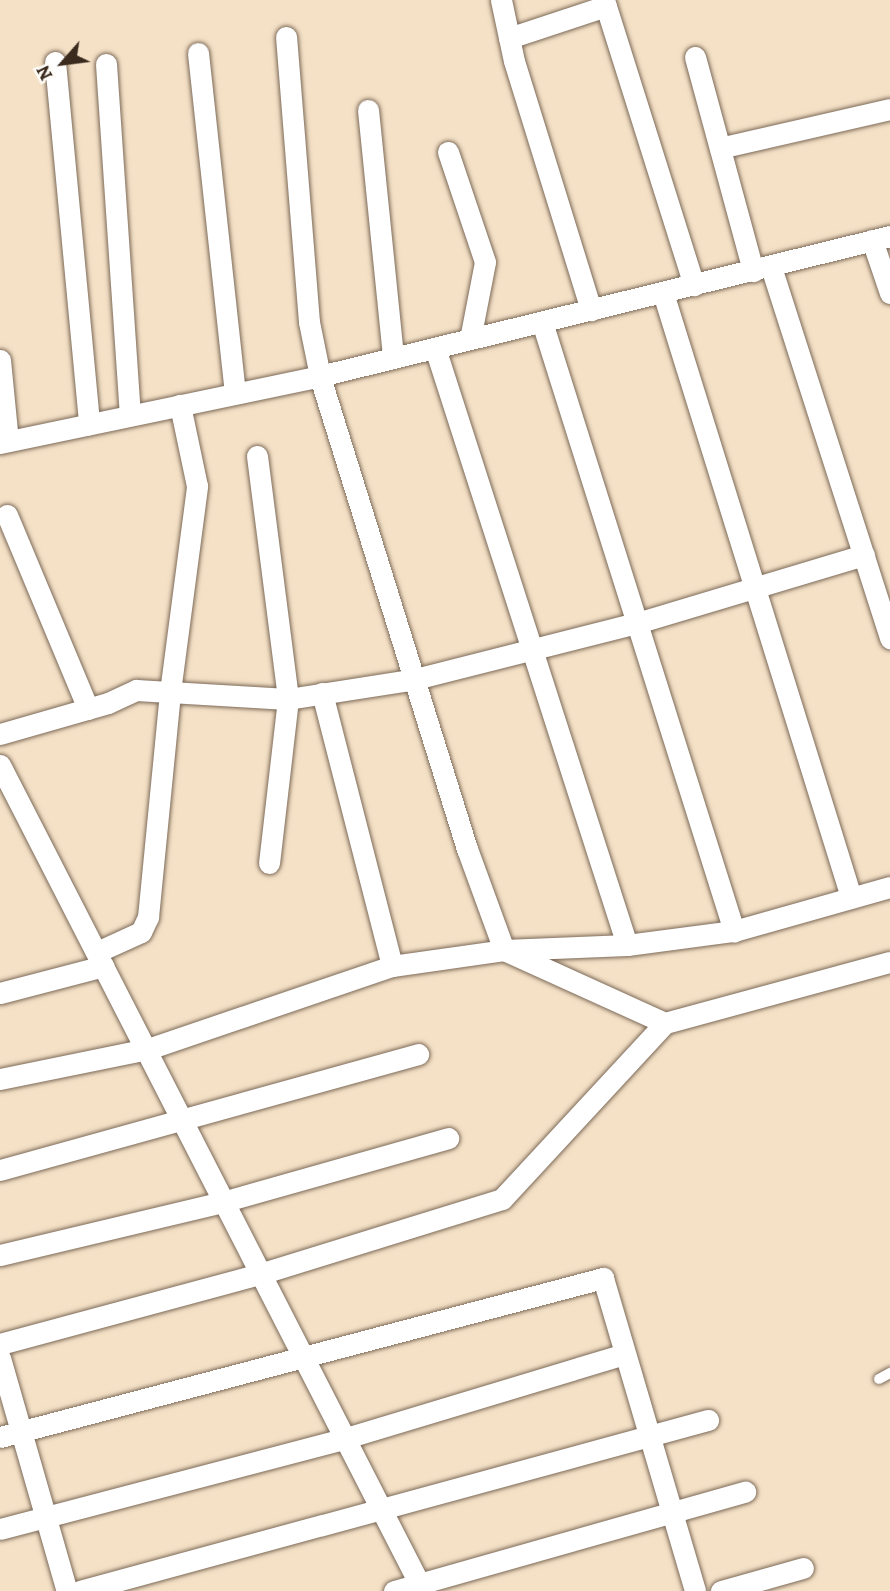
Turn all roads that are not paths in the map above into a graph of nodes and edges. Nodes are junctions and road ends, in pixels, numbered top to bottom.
1 (501, 0) edge
2 (605, 3) edge
3 (286, 37) dead end
4 (509, 38) junction
5 (198, 53) dead end
6 (695, 57) dead end
7 (55, 62) dead end
8 (106, 64) dead end
9 (890, 108) edge
10 (368, 110) dead end
11 (720, 148) junction
12 (447, 152) dead end
13 (881, 238) edge
14 (762, 269) junction
15 (694, 285) junction
16 (663, 293) junction
17 (890, 293) edge
18 (591, 310) junction
19 (542, 322) junction
20 (470, 339) junction
21 (435, 348) junction
22 (393, 358) junction
23 (0, 360) edge
24 (320, 376) junction
25 (235, 393) junction
26 (180, 405) junction
27 (130, 414) junction
28 (89, 424) junction
29 (4, 442) edge
30 (257, 456) dead end
31 (7, 515) dead end
32 (875, 566) edge
33 (754, 586) junction
34 (637, 623) junction
35 (890, 638) edge
36 (532, 648) junction
37 (415, 679) junction
38 (170, 692) junction
39 (322, 693) junction
40 (288, 699) junction
41 (88, 709) junction
42 (0, 734) edge
43 (0, 765) edge
44 (269, 863) dead end
45 (890, 887) edge
46 (851, 897) junction
47 (734, 931) junction
48 (627, 945) junction
49 (504, 950) junction
50 (101, 959) junction
51 (890, 962) edge
52 (392, 966) junction
53 (0, 993) edge
54 (665, 1023) junction
55 (148, 1049) junction
56 (418, 1054) dead end
57 (0, 1079) edge
58 (184, 1120) junction
59 (447, 1138) dead end
60 (0, 1170) edge
61 (226, 1201) junction
62 (0, 1255) edge
63 (263, 1273) junction
64 (0, 1344) edge
65 (624, 1354) junction
66 (0, 1357) edge
67 (307, 1359) junction
68 (890, 1373) edge
69 (879, 1379) dead end
70 (708, 1420) dead end
71 (22, 1431) junction
72 (0, 1437) edge
73 (646, 1437) junction
74 (346, 1438) junction
75 (745, 1492) dead end
76 (383, 1511) junction
77 (670, 1514) junction
78 (46, 1517) junction
79 (0, 1529) edge
80 (803, 1568) dead end
81 (421, 1587) edge
82 (68, 1591) edge
83 (80, 1591) edge
84 (394, 1591) edge
85 (695, 1591) edge
86 (721, 1591) edge

1 - 4 street
2 - 4 street
2 - 15 street
3 - 24 street
4 - 18 street
5 - 25 street
6 - 11 street
7 - 28 street
8 - 27 street
9 - 11 street
10 - 22 street
11 - 14 street
12 - 20 street
13 - 14 street
13 - 17 street
14 - 15 street
14 - 32 street
15 - 16 street
16 - 18 street
16 - 33 street
18 - 19 street
19 - 20 street
19 - 34 street
20 - 21 street
21 - 22 street
21 - 36 street
22 - 24 street
23 - 29 street
24 - 25 street
24 - 37 street
25 - 26 street
26 - 27 street
26 - 38 street
27 - 28 street
28 - 29 street
30 - 40 street
31 - 41 street
32 - 33 street
32 - 35 street
33 - 34 street
33 - 46 street
34 - 36 street
34 - 47 street
36 - 37 street
36 - 48 street
37 - 39 street
37 - 49 street
38 - 40 street
38 - 41 street
38 - 50 street
39 - 40 street
39 - 52 street
40 - 44 street
41 - 42 street
43 - 50 street
45 - 46 street
46 - 47 street
47 - 48 street
48 - 49 street
49 - 52 street
49 - 54 street
50 - 53 street
50 - 55 street
51 - 54 street
52 - 55 street
54 - 63 street
55 - 57 street
55 - 58 street
56 - 58 street
58 - 60 street
58 - 61 street
59 - 61 street
61 - 62 street
61 - 63 street
63 - 64 street
63 - 67 street
65 - 67 street
65 - 73 street
65 - 74 street
66 - 71 street
67 - 71 street
67 - 74 street
68 - 69 lane
70 - 73 street
71 - 72 street
71 - 78 street
73 - 76 street
73 - 77 street
74 - 76 street
74 - 78 street
75 - 77 street
76 - 81 street
76 - 83 street
77 - 81 street
77 - 85 street
78 - 79 street
78 - 82 street
80 - 86 street
81 - 84 street

